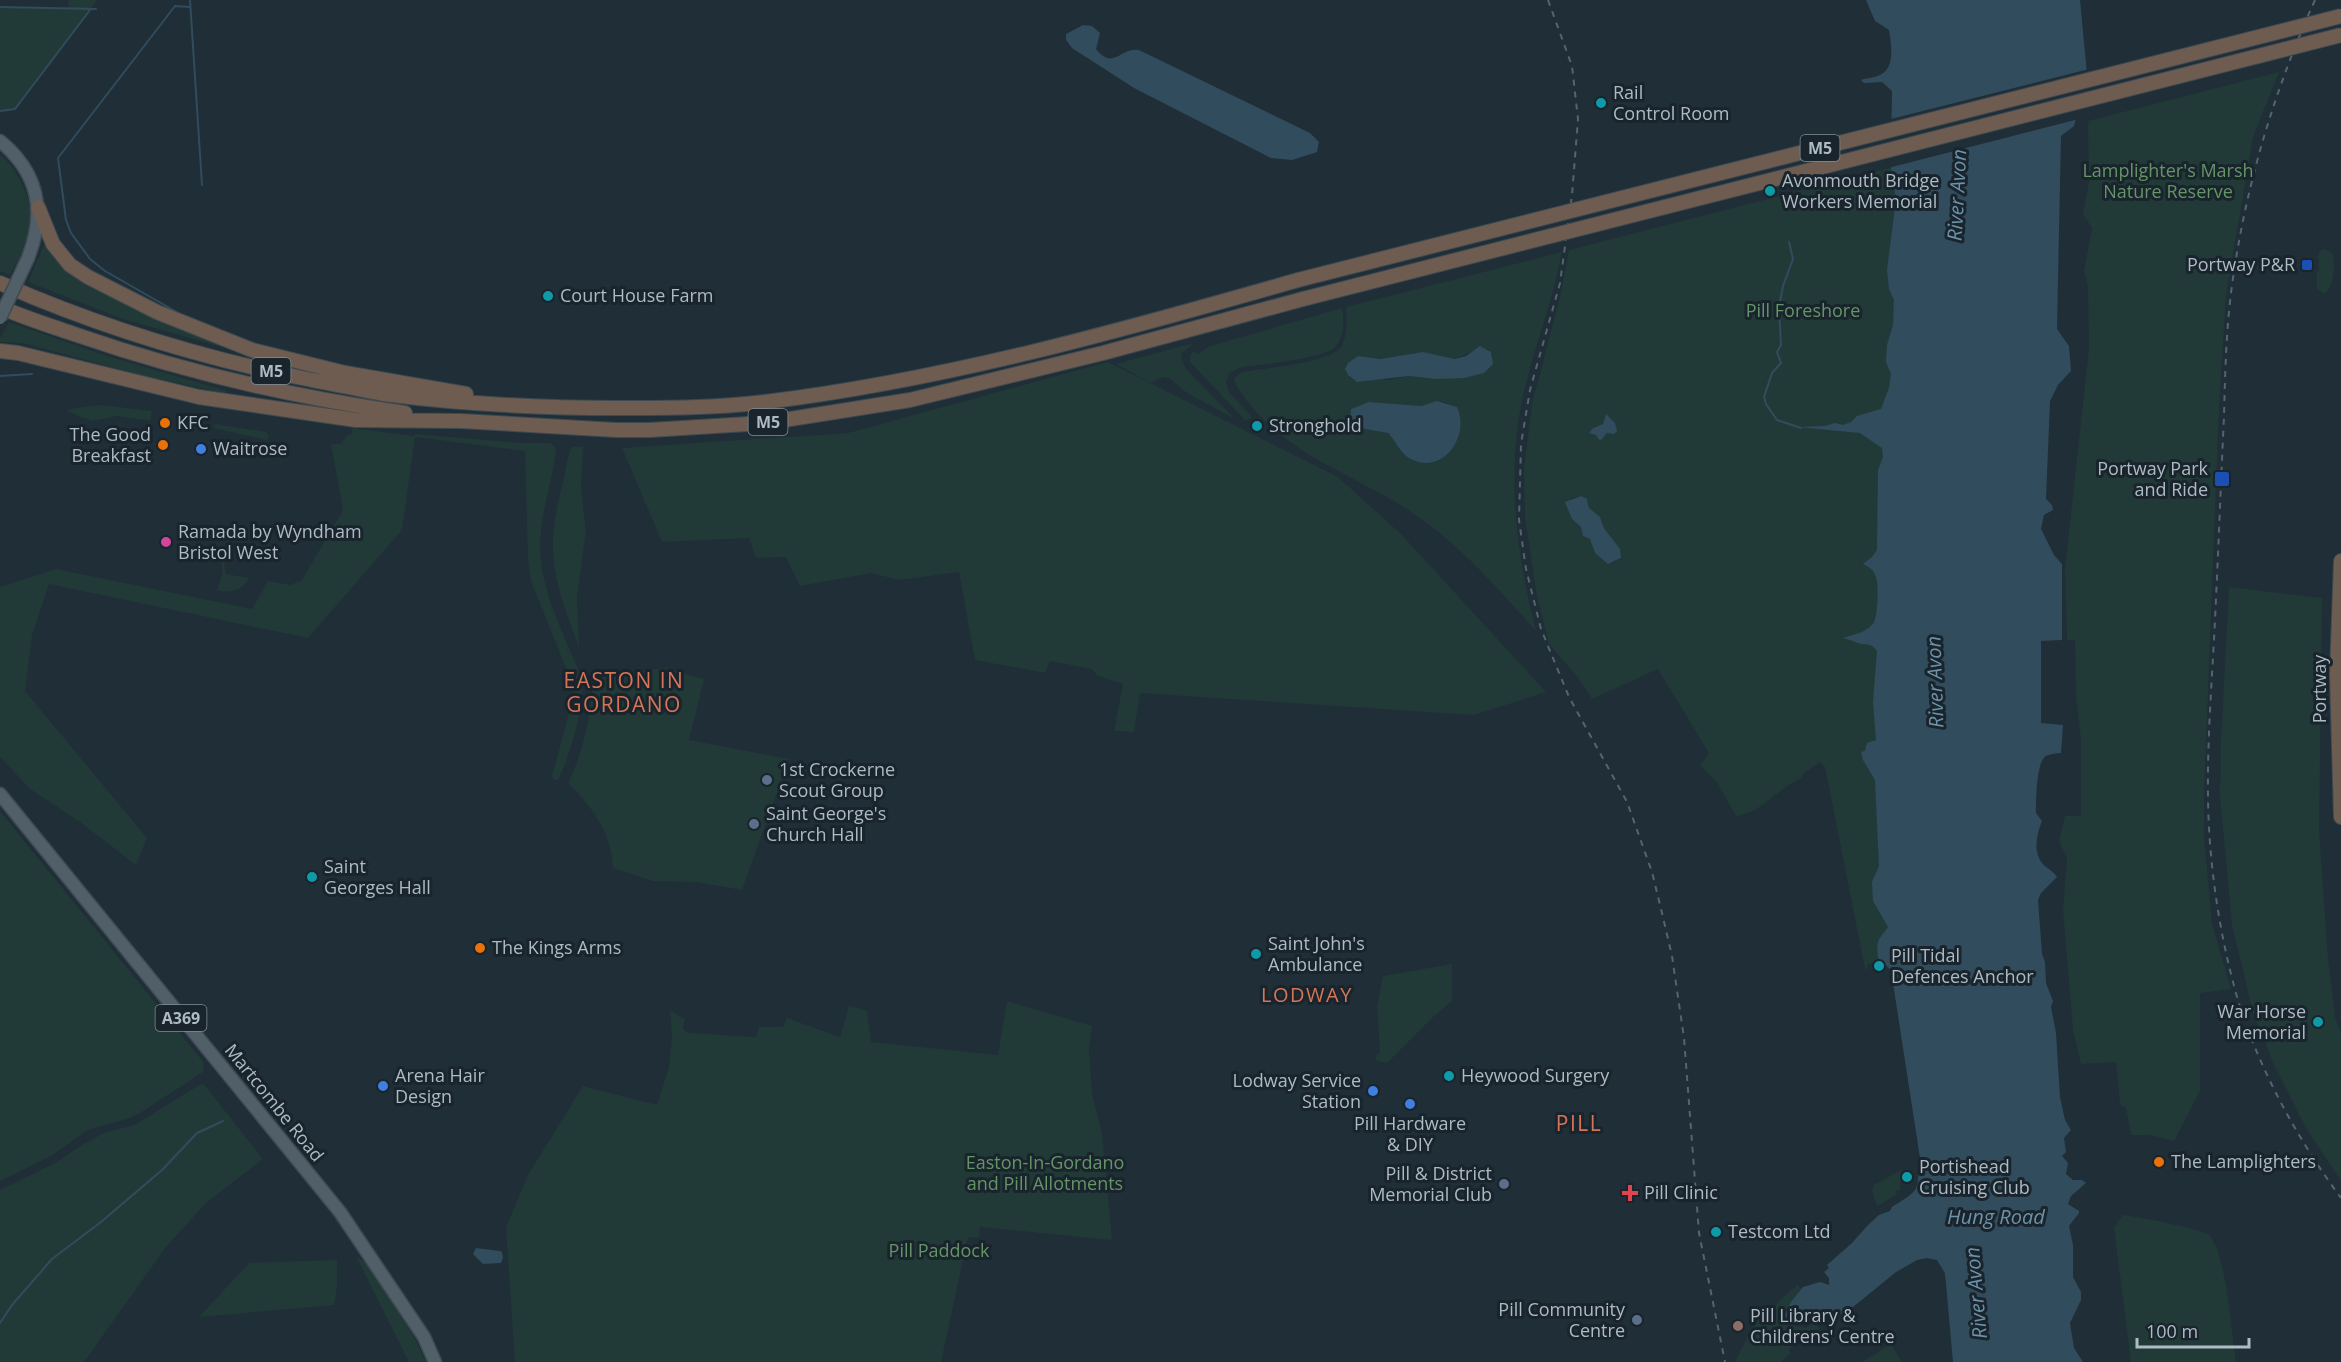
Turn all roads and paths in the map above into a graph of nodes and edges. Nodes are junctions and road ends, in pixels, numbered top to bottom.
1 (2341, 16) edge
2 (2341, 35) edge
3 (0, 141) edge
4 (39, 207) junction
5 (0, 283) edge
6 (0, 307) edge
7 (0, 318) edge
8 (0, 351) edge
9 (553, 408) junction
10 (461, 421) junction
11 (2341, 561) edge
12 (0, 794) edge
13 (2341, 817) edge
14 (435, 1362) edge

1 - 9 highway, M5, bridge
2 - 10 highway, M5, bridge
3 - 4 main road
4 - 7 main road, bridge
4 - 9 highway, M5
5 - 9 highway, M5
6 - 10 highway, M5
8 - 10 highway, M5
11 - 13 highway, Portway
12 - 14 main road, Martcombe Road / A369

